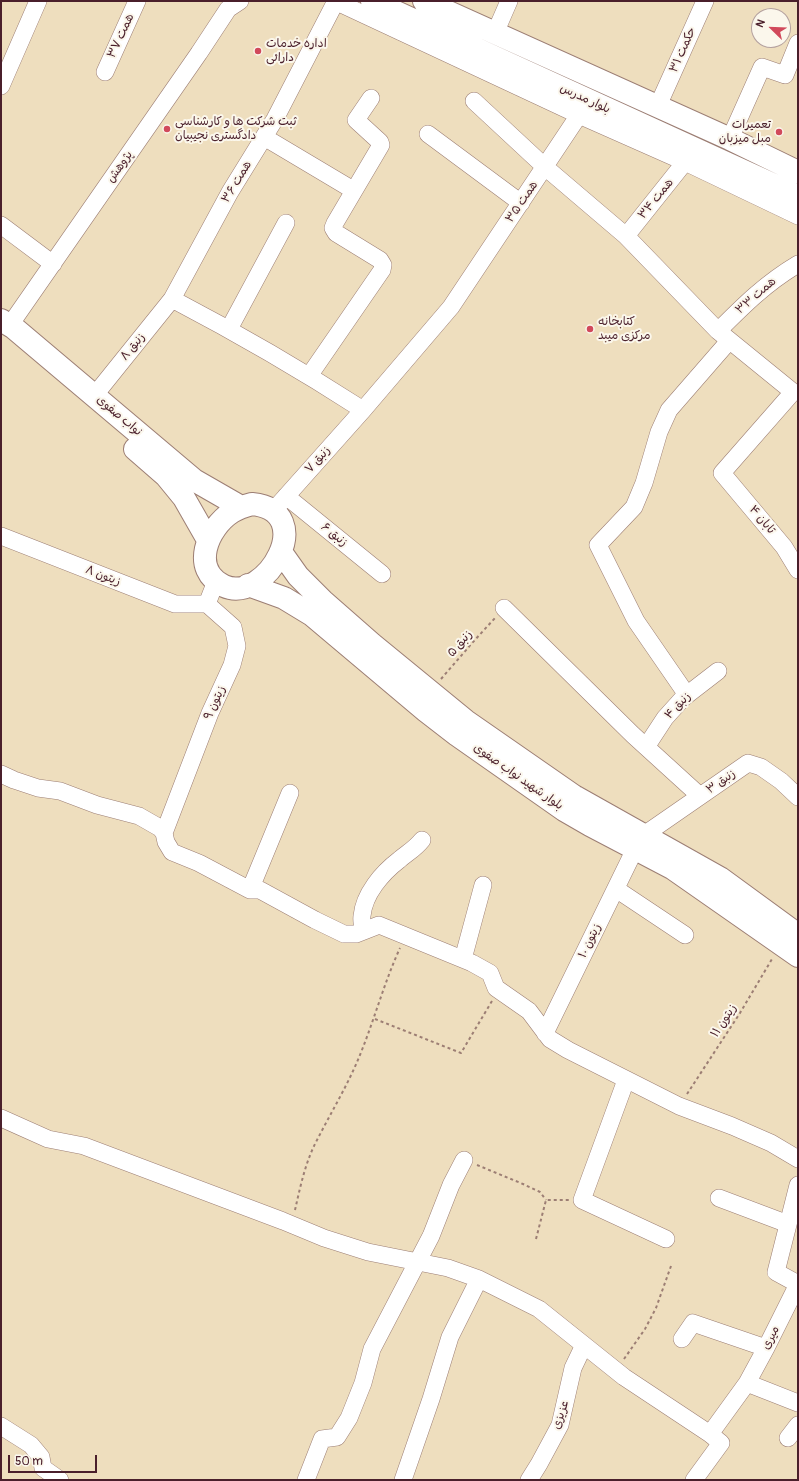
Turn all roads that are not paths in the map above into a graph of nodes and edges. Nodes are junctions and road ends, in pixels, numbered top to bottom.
1 (38, 1) edge
2 (137, 1) edge
3 (336, 1) edge
4 (372, 1) edge
5 (424, 1) edge
6 (450, 1) edge
7 (509, 1) edge
8 (705, 1) edge
9 (232, 4) edge
10 (499, 24) junction
11 (798, 43) edge
12 (538, 47) junction
13 (457, 48) junction
14 (105, 72) dead end
15 (1, 86) edge
16 (371, 98) dead end
17 (661, 99) junction
18 (474, 101) dead end
19 (579, 115) junction
20 (733, 132) junction
21 (428, 134) dead end
22 (264, 137) junction
23 (685, 162) junction
24 (798, 162) edge
25 (545, 168) junction
26 (798, 172) edge
27 (353, 190) junction
28 (798, 196) edge
29 (521, 203) junction
30 (798, 216) edge
31 (286, 223) dead end
32 (1, 225) edge
33 (626, 236) junction
34 (53, 264) junction
35 (798, 264) edge
36 (172, 299) junction
37 (4, 327) edge
38 (229, 329) junction
39 (724, 336) junction
40 (51, 368) junction
41 (309, 376) junction
42 (94, 396) junction
43 (363, 410) junction
44 (280, 503) junction
45 (241, 507) junction
46 (1, 536) edge
47 (208, 540) junction
48 (281, 552) junction
49 (798, 570) edge
50 (382, 574) dead end
51 (216, 581) junction
52 (248, 585) junction
53 (207, 604) junction
54 (504, 608) road end
55 (718, 671) dead end
56 (687, 695) junction
57 (646, 747) junction
58 (1, 774) edge
59 (290, 794) dead end
60 (700, 796) junction
61 (798, 797) edge
62 (164, 833) junction
63 (422, 840) dead end
64 (639, 842) junction
65 (483, 885) dead end
66 (616, 888) junction
67 (250, 890) junction
68 (363, 931) junction
69 (685, 935) dead end
70 (790, 939) edge
71 (798, 956) edge
72 (462, 959) junction
73 (545, 1032) junction
74 (626, 1080) junction
75 (1, 1118) edge
76 (798, 1159) edge
77 (464, 1160) road end
78 (797, 1190) edge
79 (719, 1198) dead end
80 (788, 1224) junction
81 (666, 1239) dead end
82 (417, 1261) junction
83 (479, 1279) junction
84 (682, 1339) dead end
85 (584, 1345) junction
86 (766, 1348) junction
87 (747, 1383) junction
88 (798, 1403) edge
89 (1, 1426) edge
90 (710, 1434) junction
91 (60, 1480) edge
92 (306, 1480) edge
93 (403, 1480) edge
94 (529, 1480) edge
95 (694, 1480) edge

1 - 15 street
2 - 14 street, همت ۳۷
3 - 13 street
3 - 22 street, همت ۳۶
4 - 13 main road, بلوار مدرس
5 - 12 main road, بلوار مدرس
6 - 10 street
7 - 10 street
8 - 17 street, حکمت ۳۱
9 - 34 street, پژوهش
10 - 12 street
11 - 20 street
12 - 17 street
12 - 26 main road, بلوار مدرس
13 - 19 street
13 - 28 main road, بلوار مدرس
16 - 27 street
17 - 20 street
18 - 25 street
19 - 23 street
19 - 25 street, همت ۳۵
20 - 24 street
21 - 29 street
22 - 27 street
22 - 36 street, همت ۳۶
23 - 30 street
23 - 33 street, همت ۳۴
25 - 29 street, همت ۳۵
25 - 33 street
27 - 41 street
29 - 43 street, همت ۳۵
31 - 38 street
32 - 34 street
33 - 39 street
34 - 37 street, پژوهش
35 - 39 street, همت ۳۳
36 - 38 street
36 - 42 street, زنبق ۸
37 - 40 main road, نواب صفوی
38 - 41 street
39 - 49 street, تابان ۴
39 - 56 street, همت ۳۳
40 - 42 main road, نواب صفوی
40 - 47 main road, نواب صفوی
41 - 43 street
42 - 45 main road, نواب صفوی
43 - 44 street, زنبق ۷
44 - 45 main road
44 - 48 main road
44 - 50 street, زنبق ۶
45 - 47 main road
46 - 53 street, زیتون ۸
47 - 51 main road
48 - 52 main road
48 - 64 main road, بلوار شهید نواب صفوی
51 - 52 main road
51 - 53 street
52 - 64 main road, بلوار شهید نواب صفوی
53 - 62 street, زیتون ۹
54 - 57 street
55 - 56 street, زنبق ۴
56 - 57 street, زنبق ۴
57 - 60 street
58 - 62 street
59 - 67 street
60 - 61 street, زنبق ۳
60 - 64 street, زنبق ۳
62 - 67 street
63 - 68 street
64 - 66 street, زیتون ۱۰
64 - 70 main road, بلوار شهید نواب صفوی
65 - 72 street
66 - 69 street
66 - 73 street, زیتون ۱۰
67 - 68 street
68 - 72 street
70 - 71 main road, بلوار شهید نواب صفوی
72 - 73 street
73 - 74 street
74 - 76 street
74 - 81 street
75 - 82 street
77 - 82 street
78 - 80 street, میری
79 - 80 street
80 - 86 street, میری
82 - 83 street
82 - 92 street
83 - 85 street
83 - 93 street
84 - 86 street
85 - 90 street
85 - 94 street, عزیزی
86 - 87 street, میری
87 - 88 street
87 - 90 street, میری
89 - 91 street
90 - 95 street

